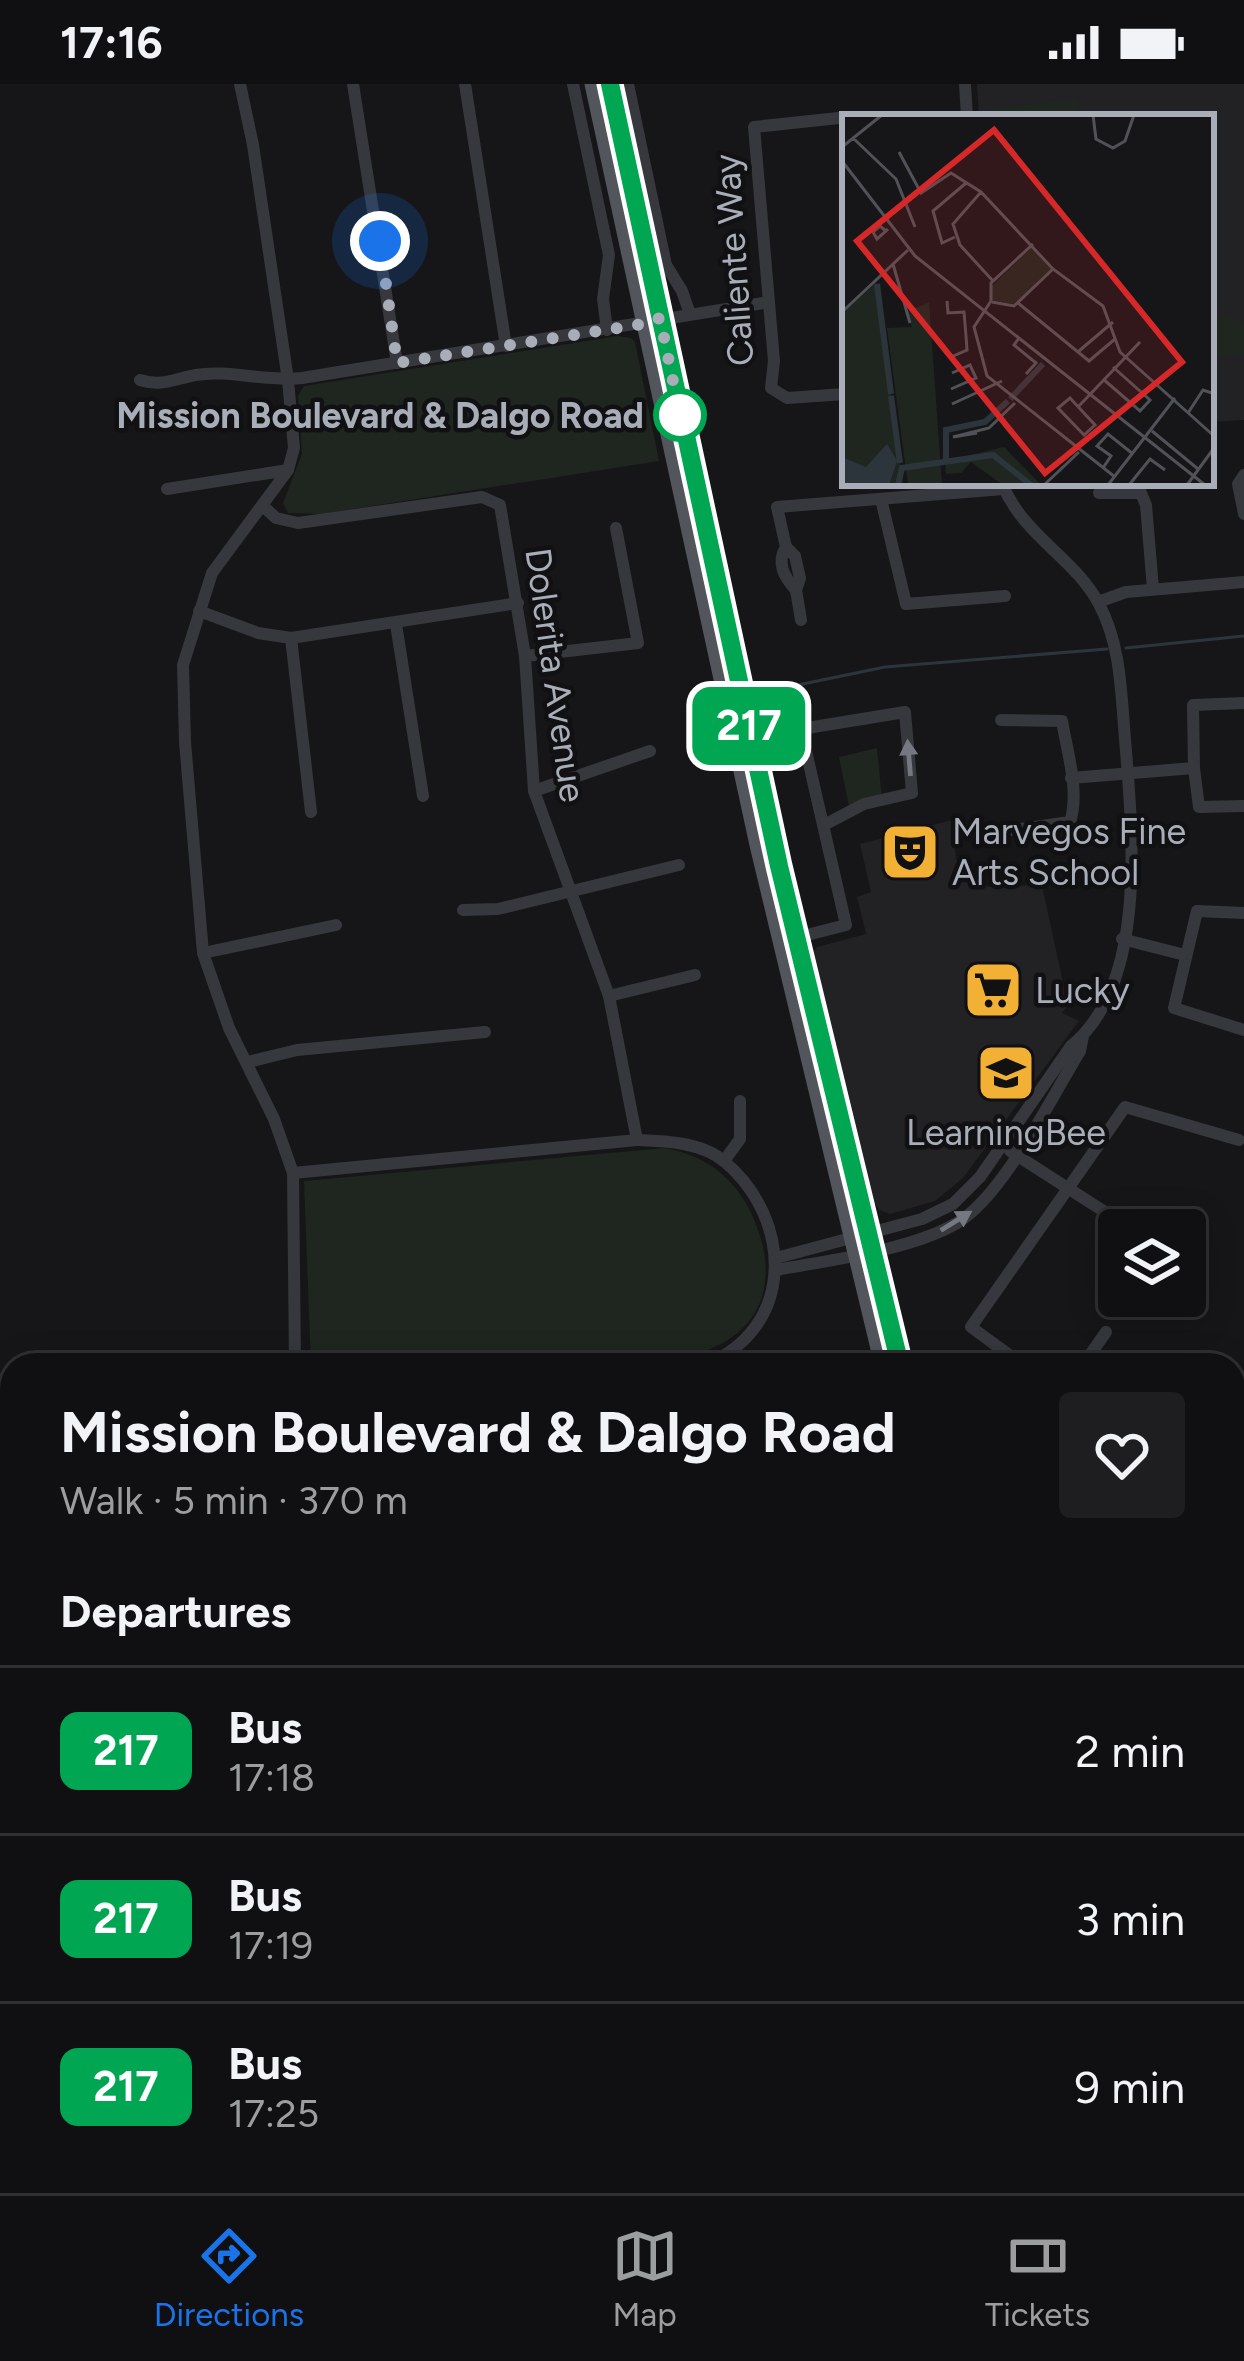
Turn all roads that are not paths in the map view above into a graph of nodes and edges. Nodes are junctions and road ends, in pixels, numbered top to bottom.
1 (240, 84) edge
2 (353, 84) edge
3 (465, 84) edge
4 (573, 84) edge
5 (592, 84) edge
6 (610, 84) edge
7 (628, 84) edge
8 (965, 84) edge
9 (968, 114) edge
10 (842, 118) edge
11 (769, 302) junction
12 (690, 314) junction
13 (660, 318) junction
14 (643, 324) junction
15 (607, 330) junction
16 (506, 346) junction
17 (397, 363) junction
18 (140, 380) dead end
19 (288, 380) junction
20 (842, 394) edge
21 (288, 470) junction
22 (1244, 476) edge
23 (1003, 486) edge
24 (167, 489) dead end
25 (1099, 493) dead end
26 (1243, 498) edge
27 (881, 500) junction
28 (263, 506) junction
29 (1244, 514) edge
30 (616, 528) dead end
31 (1244, 582) edge
32 (1153, 589) junction
33 (1005, 596) dead end
34 (1098, 602) junction
35 (518, 603) junction
36 (199, 610) junction
37 (801, 620) dead end
38 (396, 624) junction
39 (291, 638) junction
40 (525, 656) junction
41 (1244, 703) edge
42 (1001, 720) dead end
43 (650, 751) dead end
44 (1193, 768) junction
45 (1127, 773) junction
46 (1071, 778) junction
47 (534, 791) junction
48 (423, 796) dead end
49 (1244, 806) edge
50 (311, 812) dead end
51 (824, 824) junction
52 (1012, 830) dead end
53 (679, 865) dead end
54 (569, 891) junction
55 (464, 910) dead end
56 (1244, 913) edge
57 (336, 925) dead end
58 (788, 940) junction
59 (1122, 940) junction
60 (203, 953) junction
61 (1185, 955) junction
62 (695, 975) dead end
63 (610, 996) junction
64 (1244, 1030) edge
65 (485, 1032) dead end
66 (1084, 1035) junction
67 (248, 1062) junction
68 (740, 1101) dead end
69 (637, 1140) junction
70 (1239, 1140) dead end
71 (1003, 1146) junction
72 (1017, 1156) junction
73 (724, 1160) junction
74 (293, 1173) junction
75 (1066, 1190) junction
76 (1100, 1209) edge
77 (861, 1244) junction
78 (777, 1264) junction
79 (1106, 1332) dead end
80 (295, 1353) edge
81 (727, 1353) edge
82 (880, 1353) edge
83 (895, 1353) edge
84 (1005, 1353) edge
85 (1091, 1353) edge

1 - 19 street
2 - 17 street
3 - 16 street
4 - 15 street
5 - 14 main road
6 - 13 main road
7 - 12 street
8 - 9 street
10 - 11 street, Caliente Way
11 - 12 street
11 - 20 street, Caliente Way
12 - 13 street
13 - 14 street
13 - 58 main road
14 - 15 street
14 - 58 main road
15 - 16 street
16 - 17 street
17 - 19 street
18 - 19 street
19 - 21 street
21 - 24 street
21 - 28 street
22 - 26 street
23 - 27 street
23 - 34 street
25 - 32 street
26 - 29 street
27 - 33 street
27 - 37 street
28 - 35 street, Dolerita Avenue
28 - 36 street
30 - 40 street
31 - 32 street
32 - 34 street
34 - 45 street
35 - 38 street
35 - 40 street, Dolerita Avenue
36 - 39 street
36 - 60 street
38 - 39 street
38 - 48 street
39 - 50 street
40 - 47 street, Dolerita Avenue
41 - 44 street
42 - 46 street
43 - 47 street
44 - 45 street
44 - 49 street
45 - 46 street
45 - 59 street
46 - 52 street
47 - 54 street, Dolerita Avenue
51 -> 51 street
51 - 58 street
53 - 54 street
54 - 55 street
54 - 63 street, Dolerita Avenue
56 - 61 street
57 - 60 street
58 - 77 main road
59 - 61 street
59 - 66 street
60 - 67 street
61 - 64 street
62 - 63 street
63 - 69 street, Dolerita Avenue
65 - 67 street
66 - 71 street
66 - 72 street
67 - 74 street
68 - 73 street
69 - 73 street
69 - 74 street
70 - 75 street
71 - 72 street
71 - 77 street
72 - 75 street
77 -> 72 street
73 - 78 street
74 - 80 street
75 - 76 street
75 - 84 street
77 - 78 street
77 - 82 main road
77 - 83 main road
78 - 81 street
79 - 85 street

